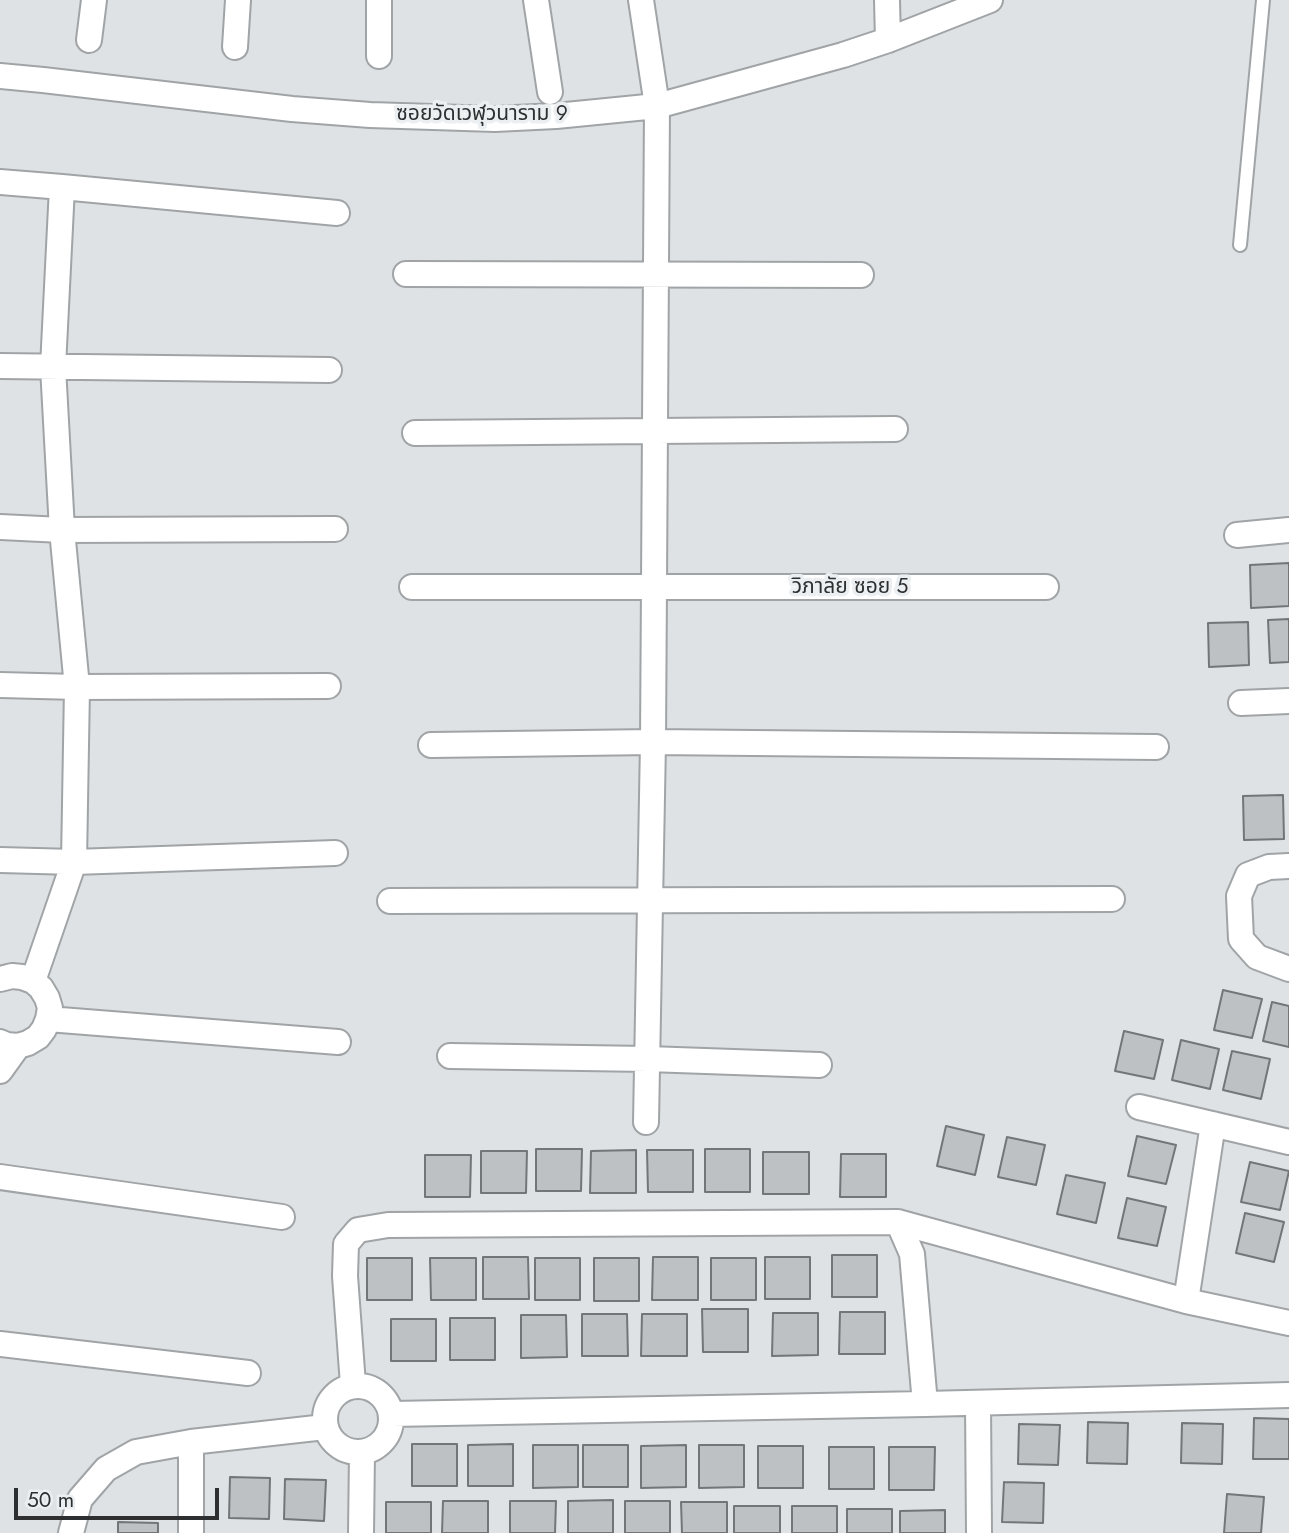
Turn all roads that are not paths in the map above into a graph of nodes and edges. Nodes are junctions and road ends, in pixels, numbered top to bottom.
1 (93, 0) edge
2 (239, 0) edge
3 (379, 0) edge
4 (536, 0) edge
5 (641, 0) edge
6 (887, 0) edge
7 (990, 0) edge
8 (1263, 0) edge
9 (89, 40) dead end
10 (888, 40) junction
11 (235, 47) dead end
12 (379, 56) dead end
13 (0, 76) edge
14 (550, 92) dead end
15 (657, 106) junction
16 (0, 182) edge
17 (62, 187) junction
18 (337, 213) dead end
19 (1240, 244) dead end
20 (406, 274) dead end
21 (656, 275) junction
22 (861, 275) dead end
23 (0, 366) edge
24 (53, 367) junction
25 (329, 370) dead end
26 (895, 429) dead end
27 (654, 431) junction
28 (415, 433) dead end
29 (0, 527) edge
30 (335, 529) dead end
31 (62, 530) junction
32 (1289, 530) edge
33 (1237, 534) dead end
34 (412, 587) dead end
35 (1046, 587) dead end
36 (653, 588) junction
37 (0, 685) edge
38 (328, 686) dead end
39 (77, 687) junction
40 (1289, 701) edge
41 (1241, 703) dead end
42 (653, 741) junction
43 (431, 745) dead end
44 (1156, 747) dead end
45 (335, 853) dead end
46 (0, 860) edge
47 (74, 862) junction
48 (1289, 866) edge
49 (651, 899) junction
50 (1112, 899) dead end
51 (390, 901) dead end
52 (1289, 969) edge
53 (0, 979) edge
54 (33, 981) junction
55 (48, 1019) junction
56 (338, 1042) dead end
57 (9, 1044) edge
58 (450, 1056) dead end
59 (648, 1059) junction
60 (819, 1065) dead end
61 (0, 1072) edge
62 (1139, 1107) dead end
63 (646, 1122) dead end
64 (1213, 1124) junction
65 (1289, 1142) edge
66 (0, 1177) edge
67 (282, 1217) dead end
68 (898, 1222) junction
69 (1186, 1301) junction
70 (1289, 1324) edge
71 (0, 1343) edge
72 (248, 1373) dead end
73 (353, 1385) junction
74 (1289, 1395) edge
75 (978, 1403) junction
76 (925, 1404) junction
77 (392, 1414) junction
78 (325, 1427) junction
79 (191, 1442) junction
80 (362, 1453) junction
81 (71, 1533) edge
82 (191, 1533) edge
83 (361, 1533) edge
84 (979, 1533) edge

1 - 9 street
2 - 11 street
3 - 12 street
4 - 14 street
5 - 15 street
6 - 10 street
7 - 10 street, ซอยวัดเวฬุวนาราม 9
8 - 19 lane
10 - 15 street, ซอยวัดเวฬุวนาราม 9
13 - 15 street, ซอยวัดเวฬุวนาราม 9
15 - 21 street
16 - 17 street
17 - 18 street
17 - 24 street
20 - 21 street
21 - 22 street
21 - 27 street
23 - 24 street
24 - 25 street
24 - 31 street
26 - 27 street
27 - 28 street
27 - 36 street
29 - 31 street
30 - 31 street
31 - 39 street
32 - 33 street
34 - 36 street, วิภาลัย ซอย 5
35 - 36 street, วิภาลัย ซอย 5
36 - 42 street
37 - 39 street
38 - 39 street
39 - 47 street
40 - 41 street
42 - 43 street
42 - 44 street
42 - 49 street
45 - 47 street
46 - 47 street
47 - 54 street
48 - 52 street
49 - 50 street
49 - 51 street
49 - 59 street
53 - 54 street
54 - 55 street
55 - 56 street
55 - 57 street
57 - 61 street
58 - 59 street
59 - 60 street
59 - 63 street
62 - 64 street
64 - 65 street
64 - 69 street
66 - 67 street
68 - 69 street
68 - 73 street
68 - 76 street
69 - 70 street
71 - 72 street
73 - 77 street
73 - 78 street
74 - 75 street
75 - 76 street
75 - 84 street
76 - 77 street
77 - 80 street
78 - 79 street
78 - 80 street
79 - 81 street
79 - 82 street
80 - 83 street

